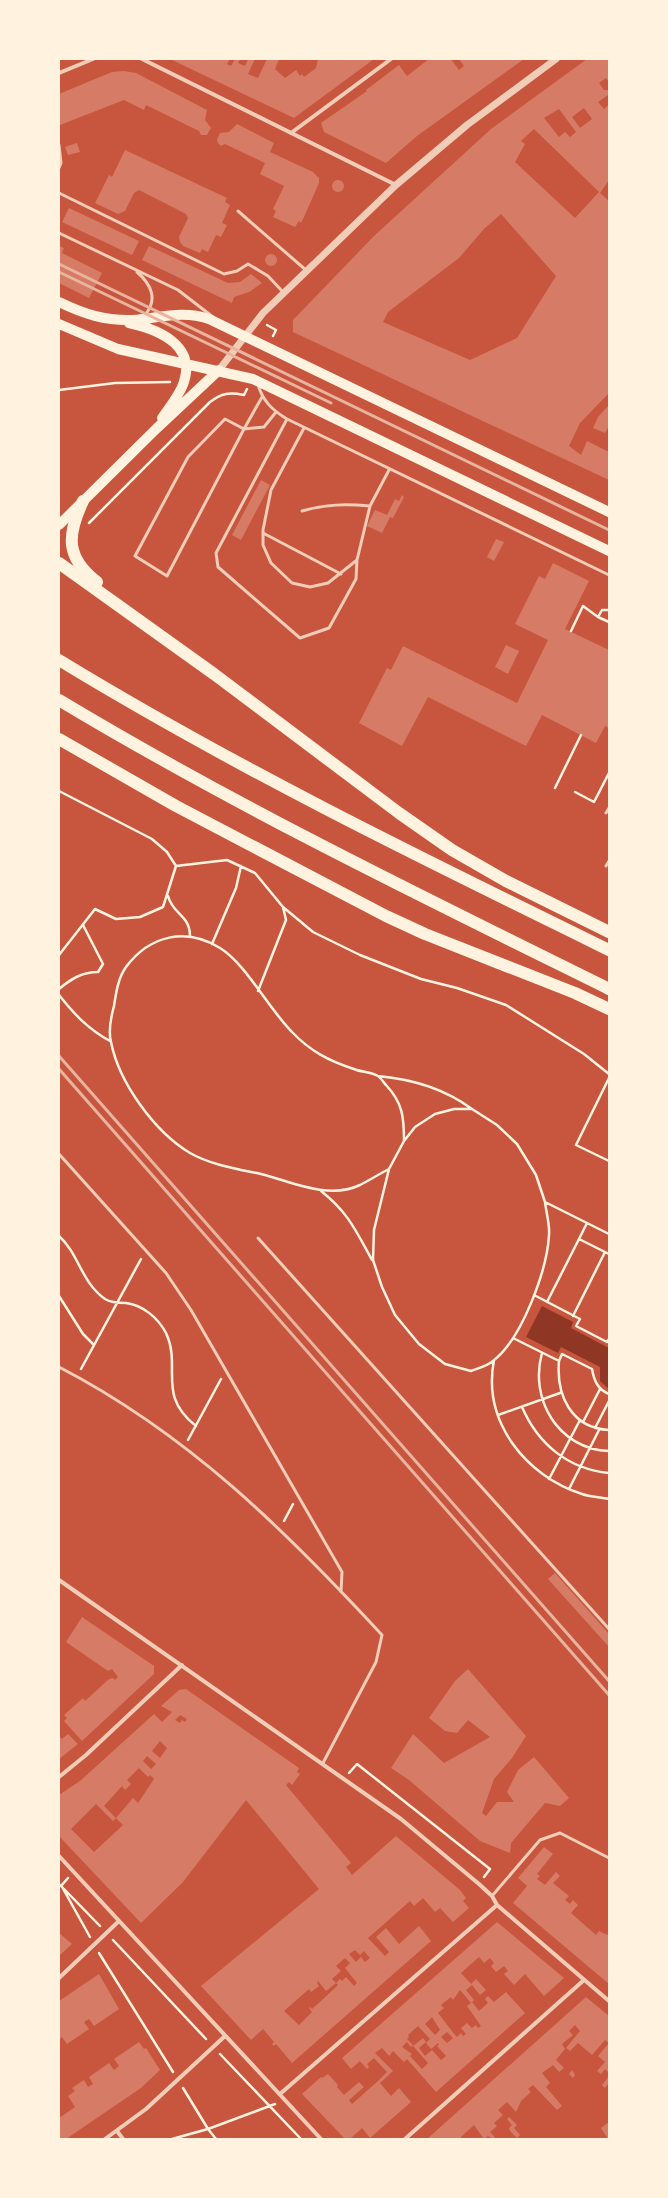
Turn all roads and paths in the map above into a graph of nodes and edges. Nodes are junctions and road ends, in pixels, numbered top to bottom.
1 (93, 59) edge
2 (142, 59) edge
3 (391, 59) edge
4 (556, 59) edge
5 (59, 73) edge
6 (291, 133) junction
7 (59, 145) edge
8 (59, 168) edge
9 (396, 185) junction
10 (59, 193) edge
11 (238, 211) dead end
12 (59, 233) edge
13 (132, 268) junction
14 (307, 271) junction
15 (284, 293) junction
16 (59, 302) edge
17 (140, 319) junction
18 (112, 320) junction
19 (59, 324) edge
20 (223, 325) junction
21 (244, 335) junction
22 (186, 363) junction
23 (219, 370) junction
24 (173, 381) dead end
25 (257, 381) junction
26 (59, 390) edge
27 (244, 395) dead end
28 (262, 397) junction
29 (276, 412) junction
30 (286, 419) junction
31 (304, 428) junction
32 (156, 429) junction
33 (244, 429) junction
34 (389, 470) junction
35 (83, 501) junction
36 (370, 506) junction
37 (302, 511) dead end
38 (609, 512) edge
39 (59, 525) edge
40 (86, 527) dead end
41 (263, 533) junction
42 (609, 551) edge
43 (357, 560) junction
44 (59, 563) edge
45 (340, 574) junction
46 (609, 575) edge
47 (609, 610) edge
48 (598, 617) junction
49 (609, 622) edge
50 (571, 631) dead end
51 (59, 660) edge
52 (214, 674) junction
53 (59, 700) edge
54 (581, 735) dead end
55 (59, 739) edge
56 (609, 773) edge
57 (555, 788) dead end
58 (59, 791) edge
59 (574, 792) dead end
60 (609, 808) edge
61 (606, 813) dead end
62 (609, 861) edge
63 (176, 866) junction
64 (241, 866) junction
65 (606, 866) dead end
66 (168, 896) junction
67 (283, 906) junction
68 (83, 925) junction
69 (609, 932) edge
70 (190, 936) junction
71 (212, 944) junction
72 (609, 950) edge
73 (59, 955) edge
74 (59, 989) edge
75 (609, 989) edge
76 (258, 991) junction
77 (59, 995) edge
78 (609, 1009) edge
79 (110, 1041) junction
80 (609, 1074) edge
81 (378, 1076) junction
82 (609, 1078) edge
83 (472, 1109) junction
84 (404, 1142) junction
85 (59, 1154) edge
86 (609, 1161) edge
87 (389, 1169) junction
88 (321, 1191) junction
89 (545, 1202) junction
90 (587, 1223) junction
91 (609, 1234) edge
92 (59, 1236) edge
93 (258, 1238) dead end
94 (579, 1239) junction
95 (146, 1250) junction
96 (605, 1252) junction
97 (609, 1254) edge
98 (372, 1260) junction
99 (534, 1295) junction
100 (59, 1296) edge
101 (547, 1302) junction
102 (117, 1303) junction
103 (573, 1316) junction
104 (513, 1338) junction
105 (609, 1339) edge
106 (94, 1345) junction
107 (542, 1353) junction
108 (494, 1360) junction
109 (559, 1361) junction
110 (59, 1367) edge
111 (226, 1369) junction
112 (78, 1376) junction
113 (600, 1389) junction
114 (560, 1393) junction
115 (609, 1394) edge
116 (542, 1400) junction
117 (609, 1401) edge
118 (522, 1407) junction
119 (498, 1415) junction
120 (580, 1420) junction
121 (583, 1422) junction
122 (196, 1426) junction
123 (595, 1428) junction
124 (599, 1430) junction
125 (609, 1430) edge
126 (571, 1438) junction
127 (185, 1447) junction
128 (590, 1448) junction
129 (609, 1451) edge
130 (561, 1457) junction
131 (580, 1467) junction
132 (609, 1473) edge
133 (549, 1479) junction
134 (570, 1489) junction
135 (298, 1494) junction
136 (609, 1499) edge
137 (281, 1529) junction
138 (59, 1580) edge
139 (341, 1592) junction
140 (609, 1629) edge
141 (182, 1665) junction
142 (324, 1763) junction
143 (59, 1777) edge
144 (344, 1778) junction
145 (59, 1856) edge
146 (609, 1858) edge
147 (74, 1872) junction
148 (479, 1884) junction
149 (60, 1885) junction
150 (492, 1896) junction
151 (497, 1905) junction
152 (119, 1921) junction
153 (101, 1928) dead end
154 (112, 1939) dead end
155 (94, 1945) junction
156 (59, 1978) edge
157 (584, 1980) junction
158 (609, 2001) edge
159 (225, 2036) junction
160 (207, 2040) dead end
161 (219, 2053) dead end
162 (178, 2080) junction
163 (280, 2094) junction
164 (285, 2100) junction
165 (270, 2106) junction
166 (208, 2129) junction
167 (116, 2131) junction
168 (104, 2139) edge
169 (122, 2139) edge
170 (172, 2139) edge
171 (216, 2139) edge
172 (301, 2139) edge
173 (321, 2139) edge
174 (405, 2139) edge

1 - 5 street
2 - 6 street
3 - 6 street
4 - 9 street
6 - 9 street
7 - 8 lane
9 - 14 street
10 - 15 lane
11 - 14 lane
12 - 13 lane
13 - 17 lane
13 - 20 lane
14 - 15 street
15 - 21 street
16 - 18 main road
17 - 18 main road
17 - 20 main road
18 - 22 main road
19 - 22 main road
20 - 21 main road
21 - 23 street
21 - 38 main road
22 - 23 main road
22 - 32 main road
23 - 25 main road
23 - 32 main road
24 - 26 path
25 - 28 lane
25 - 42 main road
27 - 40 path
28 - 29 lane
28 - 33 lane
29 - 30 lane
29 - 33 lane
30 - 31 lane
30 - 43 lane
31 - 34 lane
31 - 41 lane
32 - 35 main road
33 - 33 lane
34 - 36 lane
34 - 46 lane
35 - 39 main road
35 - 52 highway
36 - 37 lane
36 - 43 lane
41 - 45 lane
41 - 45 lane
43 - 45 lane
44 - 52 highway
47 - 48 path
48 - 49 path
48 - 50 path
51 - 72 highway
52 - 69 highway
53 - 75 highway
54 - 57 path
55 - 78 highway
56 - 59 path
58 - 63 path
60 - 61 lane
62 - 65 lane
63 - 64 path
63 - 66 path
64 - 67 path
64 - 71 path
66 - 68 path
66 - 70 path
67 - 76 path
67 - 80 path
68 - 73 path
68 - 74 path
70 - 71 path
70 - 79 path
71 - 76 path
76 - 81 path
77 - 79 path
79 - 88 path
81 - 83 path
81 - 84 path
82 - 86 path
83 - 84 path
83 - 89 path
84 - 87 path
85 - 95 lane
87 - 88 path
87 - 98 path
88 - 98 path
89 - 90 path
89 - 99 path
90 - 91 path
90 - 94 path
92 - 102 path
93 - 140 lane
94 - 96 path
94 - 101 path
95 - 102 path
95 - 111 lane
96 - 97 path
96 - 103 path
98 - 108 path
99 - 101 path
99 - 104 path
100 - 106 path
101 - 103 path
102 - 106 path
102 - 122 path
103 - 105 path
104 - 107 path
104 - 108 path
106 - 112 path
107 - 109 path
107 - 116 path
108 - 119 path
109 - 113 path
109 - 114 path
110 - 112 lane
111 - 122 path
111 - 135 lane
112 - 127 lane
113 - 115 path
113 - 121 path
114 - 116 path
114 - 120 path
116 - 118 path
116 - 126 path
117 - 123 path
118 - 119 path
118 - 130 path
119 - 133 path
120 - 121 path
120 - 126 path
121 - 123 path
122 - 127 path
123 - 124 path
124 - 125 path
124 - 128 path
126 - 128 path
126 - 130 path
127 - 137 lane
128 - 129 path
128 - 131 path
130 - 131 path
130 - 133 path
131 - 132 path
131 - 134 path
133 - 134 path
134 - 136 path
135 - 137 path
135 - 139 lane
137 - 139 lane
138 - 141 street
139 - 142 lane
141 - 142 street
141 - 143 street
142 - 144 street
144 - 148 street
144 - 148 path
145 - 147 street
146 - 150 lane
147 - 149 path
147 - 152 street
148 - 150 street
149 - 153 path
149 - 155 path
150 - 151 street
151 - 157 street
151 - 163 street
152 - 155 street
152 - 159 street
154 - 160 path
155 - 156 street
155 - 162 path
157 - 158 street
157 - 174 street
159 - 162 street
159 - 163 street
161 - 165 path
162 - 166 path
162 - 167 street
163 - 164 street
164 - 165 path
164 - 173 street
165 - 166 path
165 - 172 path
166 - 170 path
166 - 171 path
167 - 168 street
167 - 169 street

